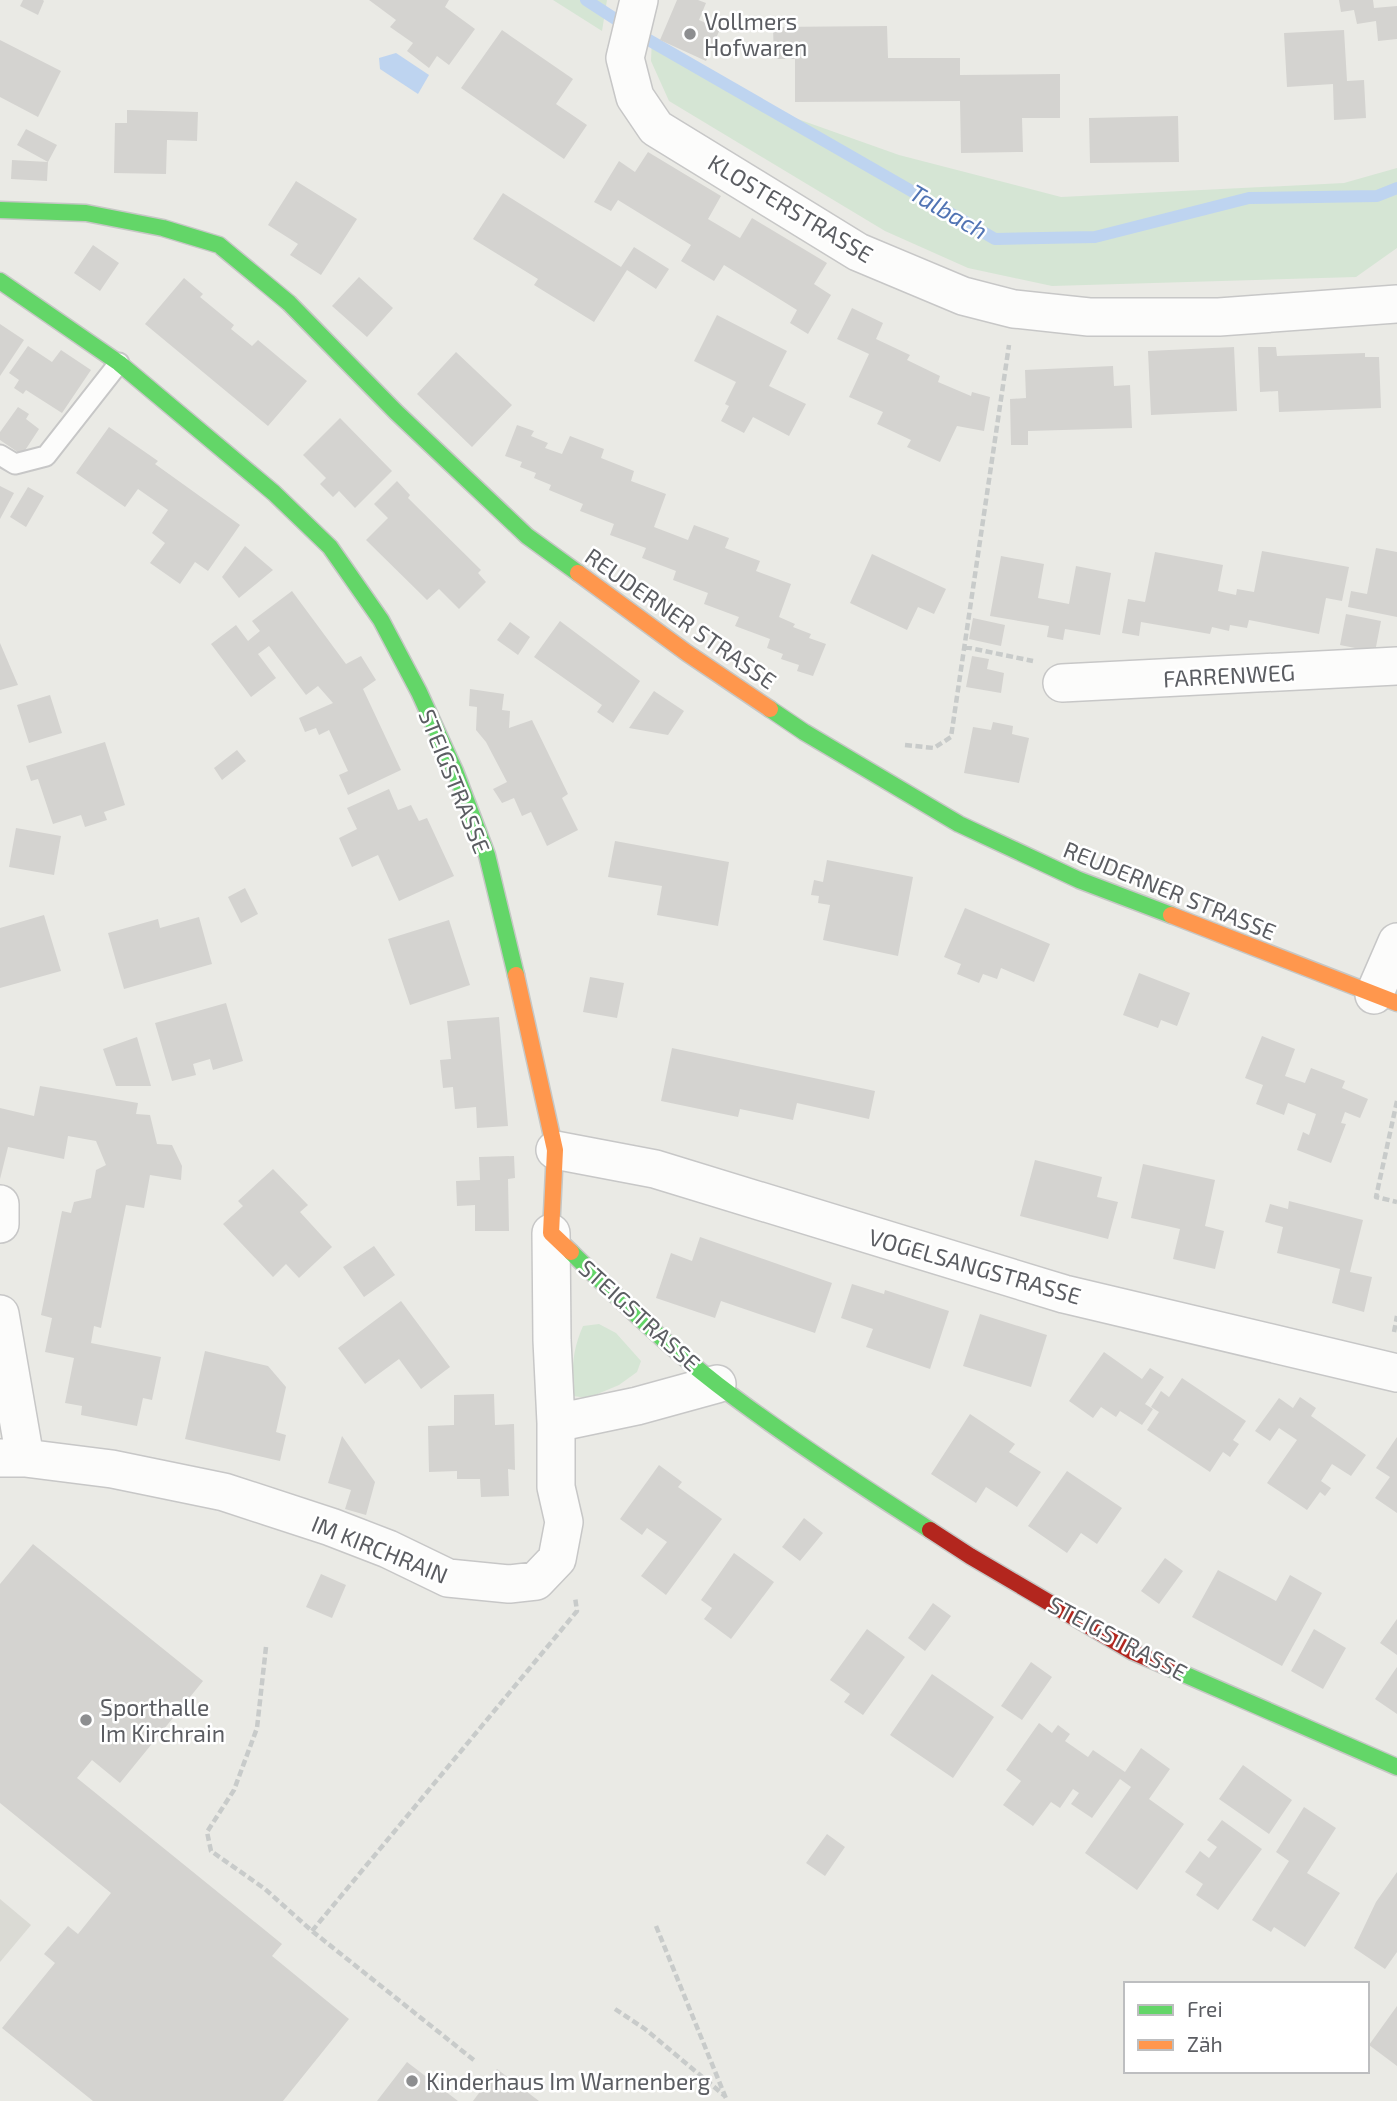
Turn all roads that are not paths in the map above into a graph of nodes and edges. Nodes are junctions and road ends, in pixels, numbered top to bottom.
1 (639, 0) edge
2 (0, 210) edge
3 (0, 281) edge
4 (1397, 304) edge
5 (119, 363) junction
6 (0, 455) edge
7 (1397, 666) edge
8 (1062, 683) road end
9 (1397, 942) edge
10 (1386, 999) edge
11 (555, 1150) junction
12 (0, 1204) edge
13 (0, 1224) edge
14 (551, 1233) junction
15 (0, 1314) edge
16 (1397, 1373) edge
17 (717, 1384) junction
18 (556, 1423) junction
19 (13, 1458) edge
20 (1397, 1767) edge

1 - 4 street, KLOSTERSTRASSE
2 - 10 street, REUDERNER STRASSE
3 - 5 street, STEIGSTRASSE
5 - 6 lane
5 - 11 street, STEIGSTRASSE
7 - 8 street, FARRENWEG
9 - 10 street
11 - 14 street, STEIGSTRASSE
11 - 16 street, VOGELSANGSTRASSE
12 - 13 street
14 - 17 street, STEIGSTRASSE
14 - 18 street
15 - 19 street
17 - 18 street, STEIGSTRASSE
17 - 20 street, STEIGSTRASSE
18 - 19 street, IM KIRCHRAIN

